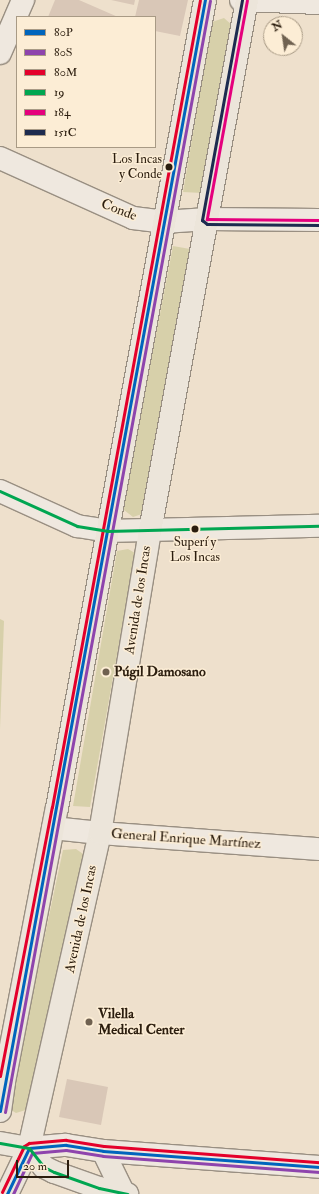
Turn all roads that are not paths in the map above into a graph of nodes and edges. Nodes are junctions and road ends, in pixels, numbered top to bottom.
1 (23, 0) edge
2 (205, 0) edge
3 (241, 0) edge
4 (247, 0) edge
5 (319, 3) edge
6 (16, 16) edge
7 (16, 16) edge
8 (0, 53) edge
9 (0, 158) edge
10 (207, 219) junction
11 (319, 220) edge
12 (164, 222) junction
13 (0, 491) edge
14 (319, 526) edge
15 (107, 531) junction
16 (150, 531) junction
17 (53, 828) junction
18 (100, 833) junction
19 (319, 849) edge
20 (0, 1111) edge
21 (0, 1142) edge
22 (29, 1148) junction
23 (103, 1151) junction
24 (319, 1167) edge
25 (125, 1193) edge
26 (8, 1194) edge

1 - 7 street
2 - 12 main road
3 - 4 street
4 - 5 street
4 - 10 main road, Avenida de los Incas
6 - 8 street
9 - 12 street, Conde
10 - 11 street, Conde
10 - 12 street, Conde
10 - 16 main road, Avenida de los Incas
12 - 15 main road
13 - 15 street
14 - 16 street
15 - 16 street
15 - 17 main road
16 - 18 main road, Avenida de los Incas
17 - 18 street, General Enrique Martínez
17 - 20 main road
18 - 19 street, General Enrique Martínez
18 - 22 main road, Avenida de los Incas
21 - 22 main road
22 - 23 street
22 - 25 main road
22 - 26 main road, Avenida de los Incas
23 - 24 street
23 - 25 main road

